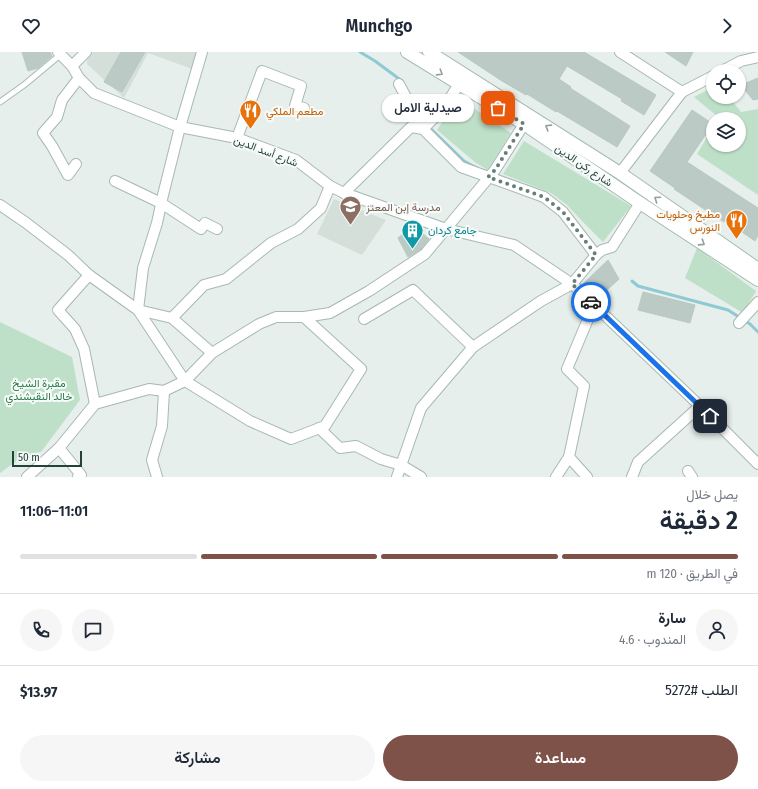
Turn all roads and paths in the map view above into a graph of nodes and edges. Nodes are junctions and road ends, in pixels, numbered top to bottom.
1 (86, 52) edge
2 (202, 52) edge
3 (407, 52) edge
4 (429, 52) edge
5 (620, 52) edge
6 (59, 53) edge
7 (758, 57) edge
8 (735, 64) edge
9 (72, 66) junction
10 (78, 78) junction
11 (706, 80) edge
12 (399, 84) dead end
13 (459, 84) junction
14 (682, 92) junction
15 (0, 102) edge
16 (304, 108) dead end
17 (524, 124) junction
18 (426, 126) junction
19 (180, 127) junction
20 (237, 138) junction
21 (76, 164) dead end
22 (620, 173) junction
23 (488, 177) junction
24 (115, 181) dead end
25 (330, 186) junction
26 (344, 193) junction
27 (161, 203) junction
28 (640, 203) junction
29 (0, 205) edge
30 (217, 229) dead end
31 (446, 229) junction
32 (599, 252) junction
33 (758, 269) edge
34 (89, 275) junction
35 (758, 280) edge
36 (572, 284) junction
37 (758, 302) edge
38 (594, 305) junction
39 (138, 310) junction
40 (304, 317) junction
41 (172, 318) junction
42 (364, 319) dead end
43 (739, 323) dead end
44 (473, 347) junction
45 (212, 353) junction
46 (185, 381) junction
47 (164, 391) junction
48 (95, 404) junction
49 (700, 406) junction
50 (319, 428) junction
51 (59, 448) junction
52 (569, 457) junction
53 (758, 464) edge
54 (401, 465) junction
55 (27, 477) edge
56 (78, 477) edge
57 (157, 477) edge
58 (397, 477) edge
59 (421, 477) edge
60 (556, 477) edge
61 (586, 477) edge
62 (632, 477) edge

1 - 9 street
2 - 19 street
3 -> 13 main road, شارع ركن الدين
22 -> 4 main road, شارع ركن الدين
5 - 14 street
6 - 9 street, شارع أسد الدين
6 - 15 lane
7 - 8 street
9 - 10 street, شارع أسد الدين
10 - 19 street, شارع أسد الدين
10 - 21 street
11 - 14 street
12 - 18 street
13 - 17 main road, شارع ركن الدين
13 - 18 street
14 - 22 street
16 - 20 street
17 - 23 street
17 - 28 main road, شارع ركن الدين
18 - 23 street
18 - 26 street
19 - 20 street, شارع أسد الدين
19 - 27 street
20 - 25 street, شارع أسد الدين
33 -> 22 main road, شارع ركن الدين
23 - 31 street
23 - 32 street
24 - 27 street
25 - 26 street, شارع أسد الدين
25 - 41 street
26 - 31 street, شارع أسد الدين
27 - 30 street
27 - 39 street
28 - 32 street
28 -> 35 main road, شارع ركن الدين
29 - 34 street
31 - 36 street, شارع أسد الدين
31 - 40 street
32 - 36 street
34 - 39 street
34 - 48 street
36 - 38 street, شارع أسد الدين
36 - 44 street
37 - 43 street
38 - 49 street, شارع أسد الدين
38 - 52 street
39 - 41 street
39 - 46 street
40 - 45 street
40 - 50 street
41 - 45 street
42 - 44 street
44 - 54 street
45 - 46 street
46 - 47 street
46 - 50 street
47 - 48 street
47 - 57 street
48 - 51 street
49 - 53 street, شارع أسد الدين
49 - 62 street
50 - 54 street
51 - 55 street
51 - 56 street
52 - 60 street
52 - 61 street
54 - 58 street
54 - 59 street

